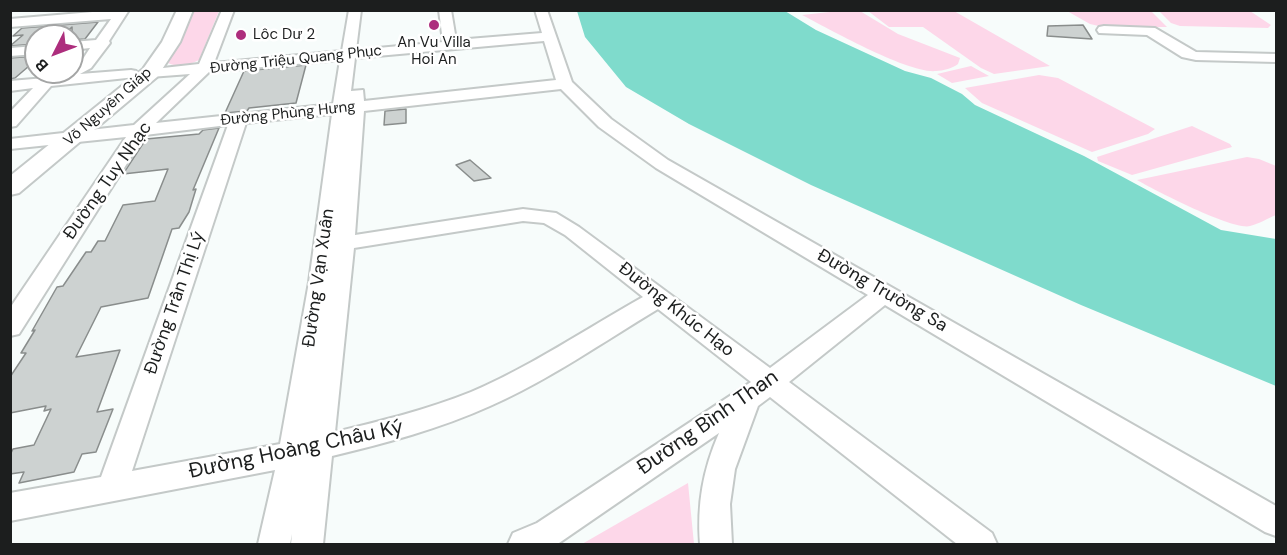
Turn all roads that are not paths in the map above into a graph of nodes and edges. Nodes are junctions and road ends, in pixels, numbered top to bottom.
1 (168, 10) edge
2 (186, 10) edge
3 (228, 10) edge
4 (355, 10) edge
5 (367, 10) edge
6 (445, 10) edge
7 (541, 10) edge
8 (122, 12) edge
9 (10, 23) edge
10 (1104, 30) dead end
11 (549, 36) junction
12 (103, 43) junction
13 (84, 45) edge
14 (450, 45) junction
15 (355, 54) junction
16 (1276, 58) edge
17 (84, 66) edge
18 (204, 69) junction
19 (141, 74) junction
20 (84, 80) edge
21 (37, 84) edge
22 (50, 84) edge
23 (565, 84) junction
24 (10, 86) edge
25 (348, 107) junction
26 (239, 119) junction
27 (10, 122) edge
28 (139, 130) junction
29 (75, 137) junction
30 (51, 139) junction
31 (10, 144) edge
32 (10, 171) edge
33 (10, 188) edge
34 (334, 245) junction
35 (886, 293) junction
36 (660, 297) junction
37 (10, 328) edge
38 (757, 391) junction
39 (307, 452) junction
40 (112, 487) junction
41 (10, 507) edge
42 (1276, 522) edge
43 (274, 544) edge
44 (307, 544) edge
45 (524, 544) edge
46 (716, 544) edge
47 (981, 544) edge

1 - 19 main road, Võ Nguyên Giáp
2 - 19 main road, Võ Nguyên Giáp
3 - 18 street, Đường Tuy Nhạc
4 - 15 street, Đường Vạn Xuân
5 - 15 street, Đường Vạn Xuân
6 - 14 street
7 - 11 street, Đường Trường Sa
8 - 9 street
8 - 12 street
10 - 16 street
11 - 14 street, Đường Triệu Quang Phục
11 - 23 street, Đường Trường Sa
12 - 13 street
12 - 17 street
14 - 15 street, Đường Triệu Quang Phục
15 - 18 street, Đường Triệu Quang Phục
15 - 25 street, Đường Vạn Xuân
18 - 19 street, Đường Triệu Quang Phục
18 - 28 street, Đường Tuy Nhạc
19 - 20 street, Đường Triệu Quang Phục
19 - 29 main road, Võ Nguyên Giáp
19 - 30 main road, Võ Nguyên Giáp
21 - 24 street, Đường Triệu Quang Phục
22 - 27 street
23 - 25 street, Đường Phùng Hưng
23 - 35 street, Đường Trường Sa
25 - 26 street, Đường Phùng Hưng
25 - 34 street, Đường Vạn Xuân
26 - 28 street, Đường Phùng Hưng
26 - 40 street, Đường Trần Thị Lý
28 - 29 street, Đường Phùng Hưng
28 - 37 street, Đường Tuy Nhạc
29 - 30 street, Đường Phùng Hưng
29 - 33 main road, Võ Nguyên Giáp
30 - 31 street, Đường Phùng Hưng
30 - 32 main road, Võ Nguyên Giáp
34 - 36 street, Đường Khúc Hạo
34 - 39 street, Đường Vạn Xuân
35 - 38 street, Đường Bình Than
35 - 42 street, Đường Trường Sa
36 - 38 street, Đường Khúc Hạo
36 - 39 street, Đường Hoàng Châu Ký
38 - 45 street, Đường Bình Than
38 - 46 street
38 - 47 street, Đường Khúc Hạo
39 - 40 street, Đường Hoàng Châu Ký
39 - 43 street, Đường Vạn Xuân
39 - 44 street, Đường Vạn Xuân
40 - 41 street, Đường Hoàng Châu Ký

